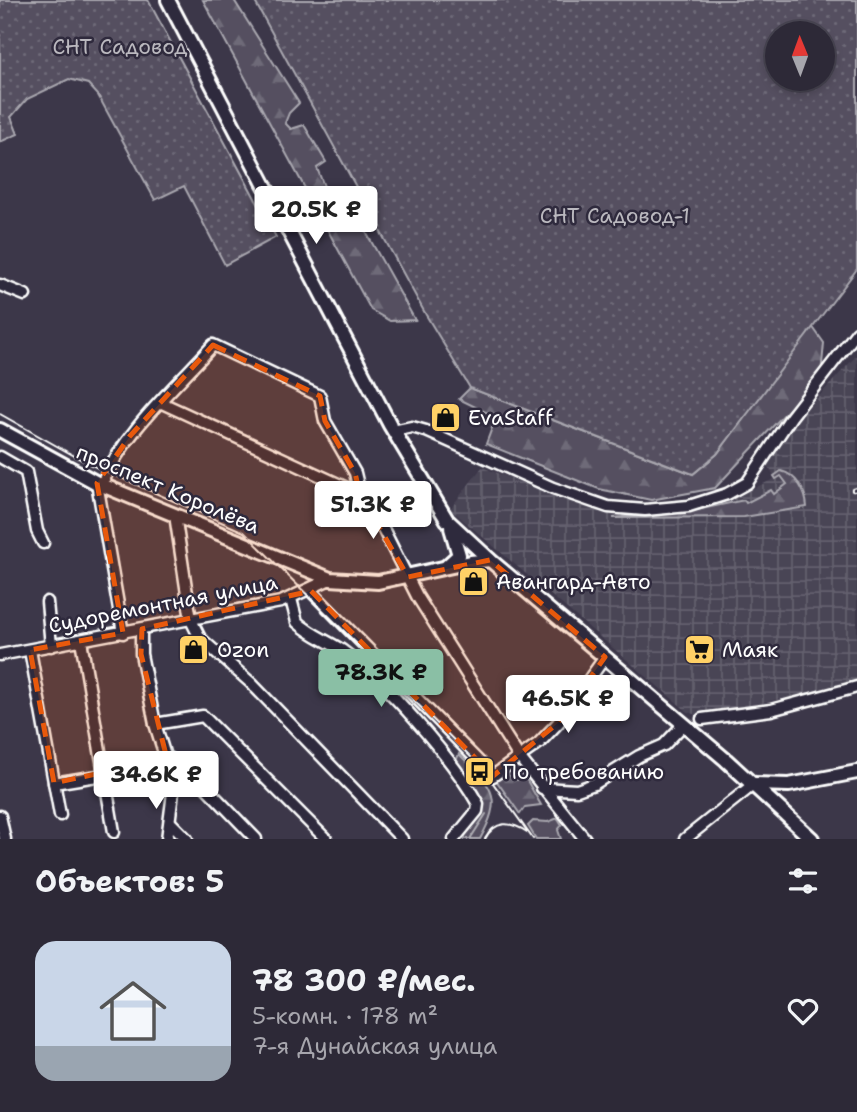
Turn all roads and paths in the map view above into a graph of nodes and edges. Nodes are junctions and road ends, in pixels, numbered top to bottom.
1 (168, 0) edge
2 (0, 285) edge
3 (25, 295) dead end
4 (857, 332) edge
5 (162, 403) junction
6 (0, 430) edge
7 (393, 431) junction
8 (0, 457) edge
9 (99, 484) junction
10 (360, 494) junction
11 (175, 514) junction
12 (447, 520) junction
13 (43, 543) dead end
14 (490, 561) junction
15 (444, 568) junction
16 (408, 577) junction
17 (330, 579) junction
18 (310, 590) junction
19 (292, 599) junction
20 (47, 602) dead end
21 (191, 620) junction
22 (141, 629) junction
23 (123, 633) junction
24 (81, 640) junction
25 (51, 646) junction
26 (30, 649) junction
27 (0, 655) edge
28 (605, 657) junction
29 (857, 687) edge
30 (702, 719) dead end
31 (155, 724) junction
32 (684, 724) junction
33 (519, 757) junction
34 (167, 759) junction
35 (857, 772) edge
36 (103, 775) junction
37 (54, 783) junction
38 (754, 785) junction
39 (542, 788) junction
40 (60, 815) dead end
41 (0, 816) edge
42 (170, 822) junction
43 (114, 832) dead end
44 (5, 839) edge
45 (167, 839) edge
46 (187, 839) edge
47 (257, 839) edge
48 (326, 839) edge
49 (402, 839) edge
50 (454, 839) edge
51 (585, 839) edge
52 (685, 839) edge
53 (812, 839) edge

1 - 7 main road
2 - 3 street
4 - 7 street
5 - 9 street
5 - 10 street
5 - 10 street
6 - 9 main road, проспект Королёва
7 - 12 main road
8 - 13 street
9 - 11 main road, проспект Королёва
9 - 23 street
10 - 16 street
11 - 17 main road, проспект Королёва
11 - 21 street
12 - 14 main road
12 - 15 main road
14 - 15 main road, проспект Королёва
14 - 28 main road
15 - 16 main road, проспект Королёва
16 - 17 main road, проспект Королёва
16 - 33 street
17 - 18 street, Судоремонтная улица
18 - 19 street, Судоремонтная улица
18 - 33 street
19 - 21 street, Судоремонтная улица
19 - 50 street
20 - 25 street
21 - 22 street, Судоремонтная улица
21 - 49 street
22 - 23 street, Судоремонтная улица
22 - 31 street
23 - 24 street, Судоремонтная улица
24 - 25 street, Судоремонтная улица
24 - 36 street
25 - 26 street, Судоремонтная улица
26 - 27 street, Судоремонтная улица
26 - 37 street
28 - 32 main road
28 - 33 street
29 - 30 street
31 - 34 street
31 - 48 street
32 - 38 main road
32 - 39 street
33 - 39 street
34 - 36 street
34 - 42 street
34 - 47 street
35 - 38 main road
36 - 37 street
36 - 43 street
37 - 40 street
38 - 52 street
38 - 53 main road
39 - 51 street
41 - 44 street
42 - 45 street
42 - 46 street

